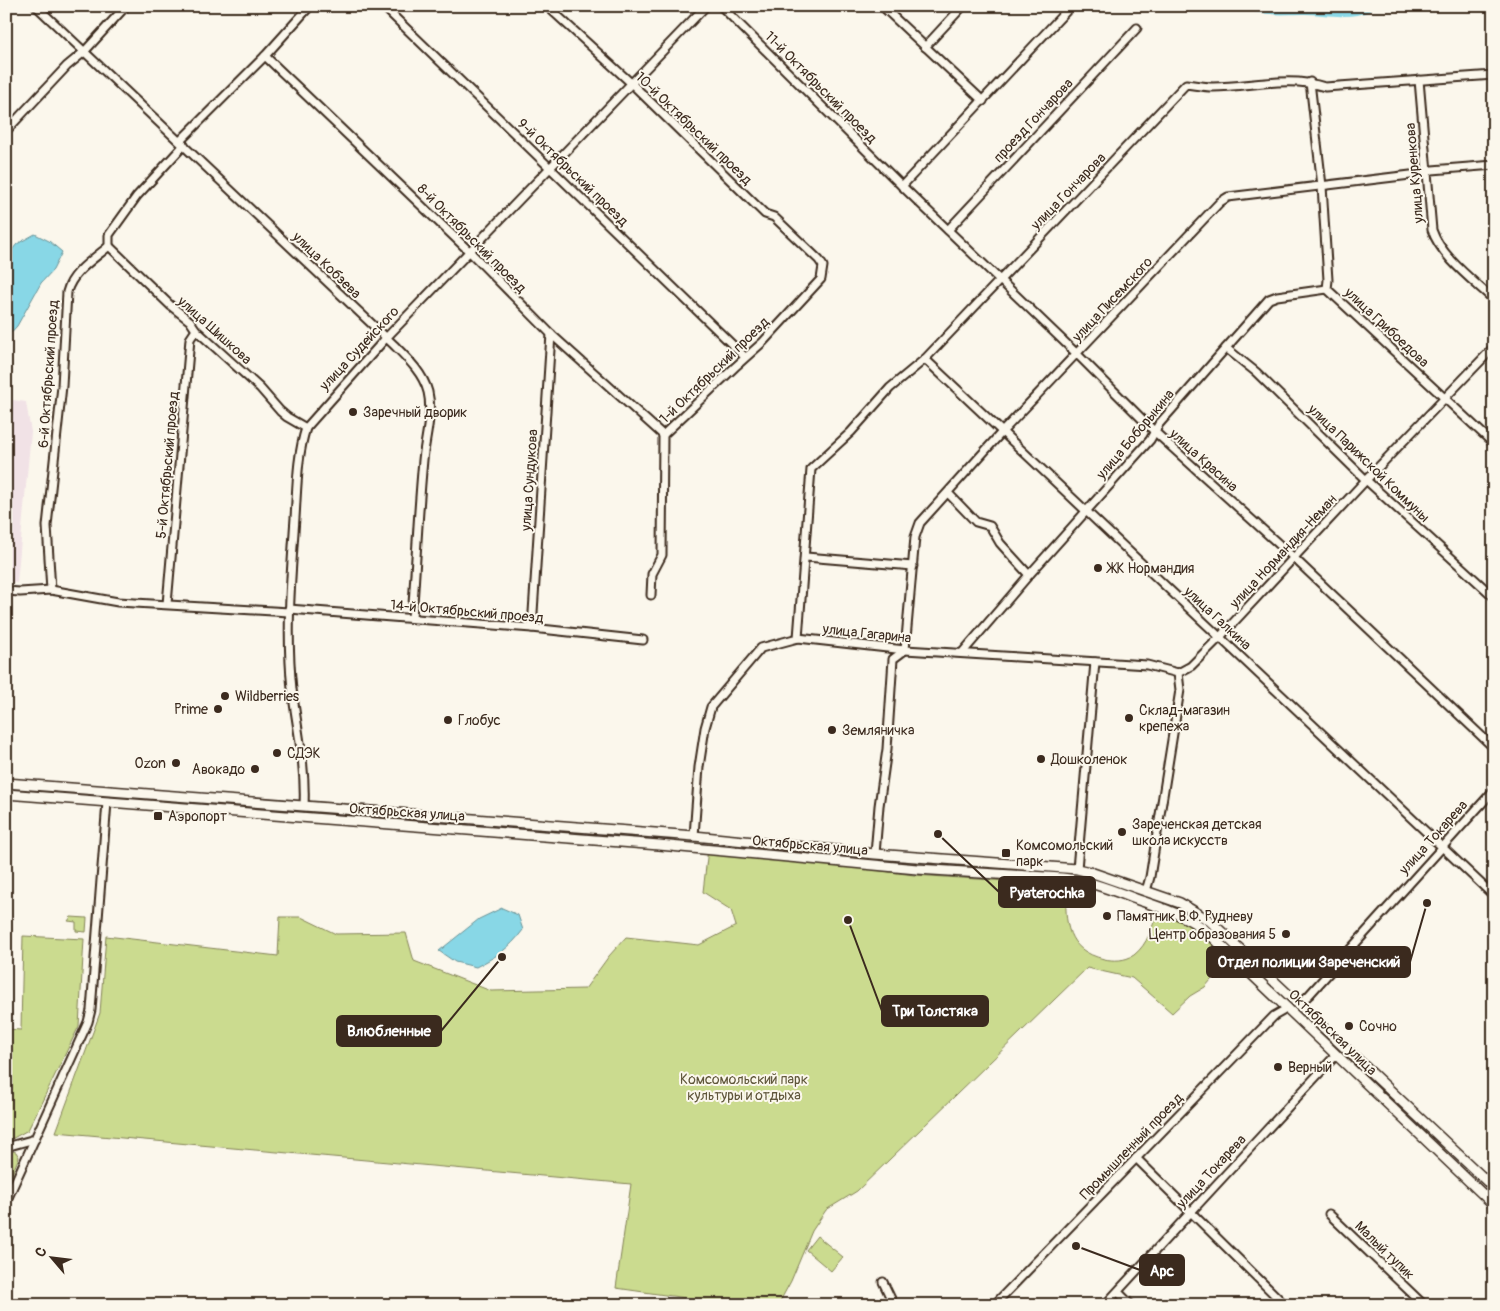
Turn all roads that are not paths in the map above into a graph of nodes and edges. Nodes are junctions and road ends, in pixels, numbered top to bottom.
1 (36, 6) edge
2 (126, 6) edge
3 (310, 6) edge
4 (383, 6) edge
5 (547, 6) edge
6 (706, 6) edge
7 (721, 6) edge
8 (882, 6) edge
9 (963, 6) edge
10 (1071, 6) edge
11 (1137, 28) dead end
12 (925, 47) junction
13 (84, 52) junction
14 (265, 56) junction
15 (1494, 75) edge
16 (1419, 80) junction
17 (1310, 82) junction
18 (631, 83) junction
19 (983, 100) junction
20 (6, 131) edge
21 (182, 143) junction
22 (1494, 165) edge
23 (551, 168) junction
24 (1426, 173) junction
25 (902, 186) junction
26 (1322, 186) junction
27 (948, 230) junction
28 (109, 246) junction
29 (470, 252) junction
30 (823, 266) joint
31 (1000, 280) junction
32 (1327, 288) junction
33 (1494, 300) edge
34 (196, 330) junction
35 (550, 334) junction
36 (386, 338) junction
37 (1494, 346) edge
38 (1226, 348) junction
39 (1077, 354) junction
40 (745, 357) junction
41 (925, 358) junction
42 (1444, 398) junction
43 (306, 428) junction
44 (1002, 432) junction
45 (1154, 432) junction
46 (663, 435) junction
47 (1494, 444) edge
48 (1366, 480) junction
49 (948, 493) junction
50 (1085, 512) junction
51 (806, 557) junction
52 (1294, 558) junction
53 (913, 566) junction
54 (1030, 575) junction
55 (50, 590) junction
56 (6, 591) edge
57 (651, 595) dead end
58 (1494, 597) edge
59 (167, 604) junction
60 (289, 610) junction
61 (412, 618) junction
62 (532, 628) junction
63 (1220, 637) junction
64 (798, 638) junction
65 (642, 640) dead end
66 (906, 650) junction
67 (962, 653) junction
68 (1094, 662) junction
69 (1178, 673) junction
70 (1494, 748) edge
71 (6, 783) edge
72 (1494, 790) edge
73 (108, 791) junction
74 (6, 794) edge
75 (107, 802) junction
76 (304, 806) junction
77 (303, 818) junction
78 (694, 836) junction
79 (1441, 848) junction
80 (875, 854) junction
81 (1077, 870) junction
82 (1076, 879) junction
83 (1146, 891) junction
84 (1494, 896) edge
85 (1299, 1004) junction
86 (1288, 1008) junction
87 (1344, 1047) junction
88 (1336, 1055) junction
89 (35, 1139) junction
90 (6, 1147) edge
91 (1136, 1158) junction
92 (1494, 1188) edge
93 (6, 1202) edge
94 (1494, 1204) edge
95 (1191, 1212) junction
96 (1329, 1214) dead end
97 (883, 1282) dead end
98 (1118, 1292) junction
99 (894, 1305) edge
100 (994, 1305) edge
101 (1106, 1305) edge
102 (1131, 1305) edge
103 (1285, 1305) edge
104 (1424, 1305) edge

1 - 13 street, улица Кобзева
2 - 13 street
3 - 14 street, 6-й Октябрьский проезд
4 - 23 street, 9-й Октябрьский проезд
5 - 18 street, 10-й Октябрьский проезд
6 - 18 street, улица Судейского
7 - 25 street, 11-й Октябрьский проезд
8 - 12 street
9 - 12 street
10 - 19 street
11 - 27 street, проезд Гончарова
12 - 19 street
13 - 20 street
13 - 21 street, улица Кобзева
14 - 21 street, 6-й Октябрьский проезд
14 - 29 street, 8-й Октябрьский проезд
15 - 16 street, улица Гончарова
16 - 17 street, улица Гончарова
16 - 24 street, улица Куренкова
17 - 26 street, улица Грибоедова
17 - 31 street, улица Гончарова
18 - 23 street, улица Судейского
18 - 30 street, 10-й Октябрьский проезд
19 - 25 street
21 - 28 street, 6-й Октябрьский проезд
21 - 36 street, улица Кобзева
22 - 24 street, улица Писемского
23 - 29 street, улица Судейского
23 - 40 street, 9-й Октябрьский проезд
24 - 26 street, улица Писемского
24 - 33 street, улица Куренкова
25 - 27 street, улица Красина
26 - 32 street, улица Грибоедова
26 - 39 street, улица Писемского
27 - 31 street, улица Красина
28 - 34 street, улица Шишкова
28 - 55 street, 6-й Октябрьский проезд
29 - 35 street, 8-й Октябрьский проезд
29 - 36 street, улица Судейского
30 - 40 street, 1-й Октябрьский проезд
31 - 39 street, улица Красина
31 - 41 street, улица Гончарова
32 - 38 street, улица Боборыкина
32 - 42 street, улица Грибоедова
34 - 43 street, улица Шишкова
34 - 59 street, 5-й Октябрьский проезд
35 - 46 street, 8-й Октябрьский проезд
35 - 62 street, улица Сундукова
36 - 43 street, улица Судейского
36 - 61 street, улица Кобзева
37 - 42 street, улица Нормандия-Неман
38 - 45 street, улица Боборыкина
38 - 48 street, улица Парижской Коммуны
39 - 44 street, улица Писемского
39 - 45 street, улица Красина
40 - 46 street, 1-й Октябрьский проезд
41 - 44 street, улица Галкина
41 - 51 street, улица Гончарова
42 - 47 street, улица Грибоедова
42 - 48 street, улица Нормандия-Неман
43 - 60 street, улица Судейского
44 - 49 street, улица Писемского
44 - 50 street, улица Галкина
45 - 50 street, улица Боборыкина
45 - 52 street, улица Красина
46 - 57 street, 1-й Октябрьский проезд
48 - 52 street, улица Нормандия-Неман
48 - 58 street, улица Парижской Коммуны
49 - 53 street, улица Писемского
49 - 54 street
50 - 54 street, улица Боборыкина
50 - 63 street, улица Галкина
51 - 53 street
51 - 64 street, улица Гончарова
52 - 63 street, улица Нормандия-Неман
52 - 70 street, улица Красина
53 - 66 street, улица Писемского
54 - 67 street, улица Боборыкина
55 - 56 street, 14-й Октябрьский проезд
55 - 59 street, 14-й Октябрьский проезд
59 - 60 street, 14-й Октябрьский проезд
60 - 61 street, 14-й Октябрьский проезд
60 - 76 street, улица Судейского
61 - 62 street, 14-й Октябрьский проезд
62 - 65 street, 14-й Октябрьский проезд
63 - 69 street, улица Нормандия-Неман
63 - 79 street, улица Галкина
64 - 66 street, улица Гагарина
64 - 78 street, улица Гагарина
66 - 67 street, улица Гагарина
66 - 80 street
67 - 68 street, улица Гагарина
68 - 69 street, улица Гагарина
68 - 81 street
69 - 83 street
71 - 73 main road, Октябрьская улица
72 - 79 street, улица Токарева
73 - 75 main road
73 - 76 main road, Октябрьская улица
74 - 75 main road, Октябрьская улица
75 - 77 main road, Октябрьская улица
75 - 89 street
76 - 77 main road, улица Судейского
76 - 78 main road, Октябрьская улица
77 - 82 main road, Октябрьская улица
78 - 80 main road, Октябрьская улица
79 - 84 street, улица Галкина
79 - 85 street, улица Токарева
80 - 81 main road, Октябрьская улица
81 - 82 main road
81 - 83 main road, Октябрьская улица
82 - 86 main road, Октябрьская улица
83 - 85 main road, Октябрьская улица
85 - 86 main road, улица Токарева
85 - 87 main road, Октябрьская улица
86 - 88 main road, Октябрьская улица
86 - 91 street, Промышленный проезд
87 - 88 main road
87 - 92 main road, Октябрьская улица
88 - 94 main road, Октябрьская улица
88 - 95 street, улица Токарева
89 - 90 street
89 - 93 street
91 - 95 street
91 - 100 street, Промышленный проезд
95 - 98 street, улица Токарева
95 - 103 street
96 - 104 street, Малый тупик
97 - 99 street
98 - 101 street, улица Токарева
98 - 102 street

